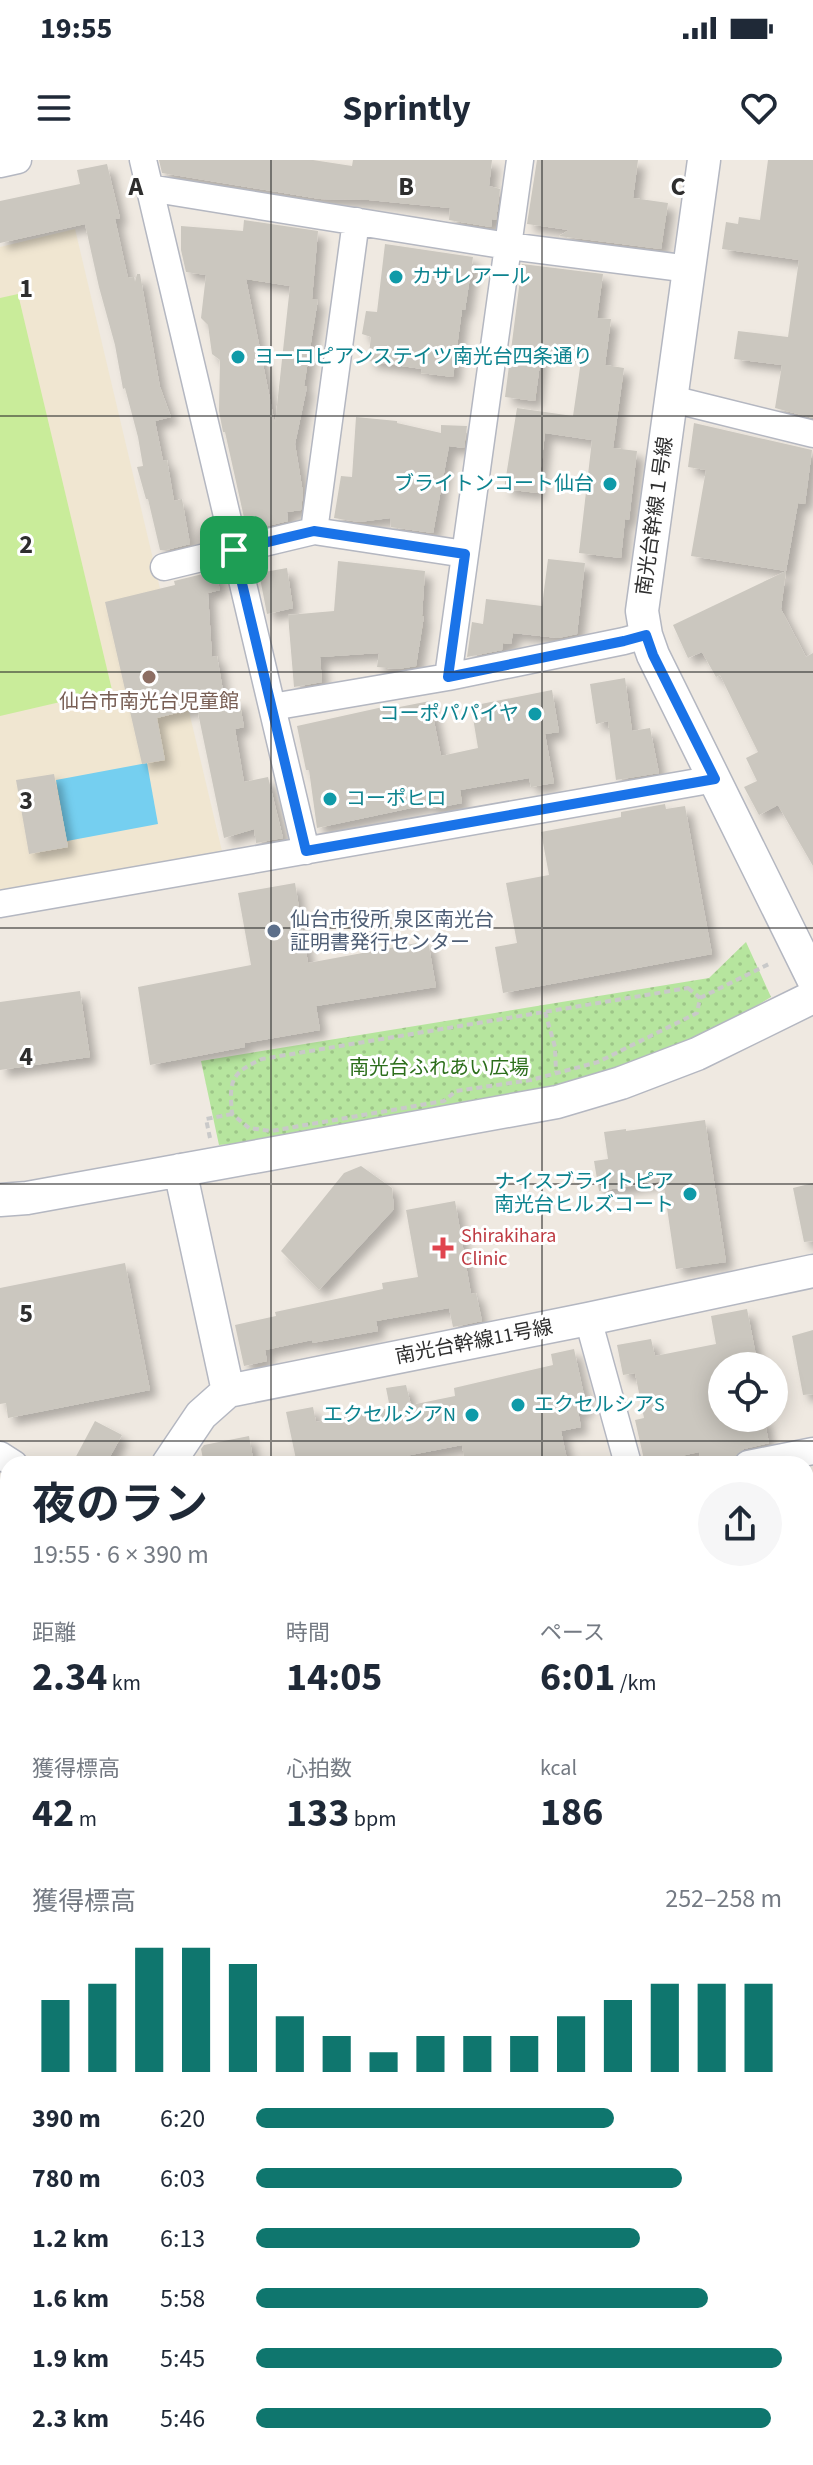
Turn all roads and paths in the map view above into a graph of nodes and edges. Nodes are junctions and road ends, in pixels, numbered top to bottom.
1 (18, 160) edge
2 (143, 160) edge
3 (520, 160) edge
4 (704, 160) edge
5 (0, 164) edge
6 (149, 188) junction
7 (356, 221) junction
8 (508, 246) junction
9 (690, 269) junction
10 (672, 399) junction
11 (813, 434) edge
12 (314, 531) junction
13 (234, 550) junction
14 (465, 554) junction
15 (164, 567) dead end
16 (646, 635) junction
17 (448, 677) junction
18 (272, 707) junction
19 (715, 779) junction
20 (306, 851) junction
21 (0, 904) edge
22 (771, 963) dead end
23 (813, 979) edge
24 (813, 997) edge
25 (700, 998) junction
26 (545, 1012) junction
27 (557, 1073) junction
28 (180, 1170) junction
29 (0, 1200) edge
30 (813, 1271) edge
31 (588, 1319) junction
32 (228, 1391) junction
33 (813, 1451) edge
34 (173, 1456) edge
35 (626, 1456) edge
36 (788, 1456) edge

1 - 5 street
2 - 6 street
3 - 8 street
4 - 9 street, 南光台幹線１号線
6 - 7 street
6 - 13 street
7 - 8 street
7 - 12 street
8 - 9 street
8 - 14 street
9 - 10 street, 南光台幹線１号線
10 - 11 street
10 - 16 street, 南光台幹線１号線
12 - 13 street
12 - 14 street
13 - 15 street
13 - 18 street
14 - 17 street
16 - 17 street
16 - 19 street, 南光台幹線１号線
17 - 18 street
18 - 20 street
19 - 20 street
19 - 23 street, 南光台幹線１号線
20 - 21 street
22 - 25 path
24 - 28 street
25 - 26 path
25 - 27 path
26 - 27 path
26 - 27 path
28 - 29 street
28 - 32 street
30 - 31 street, 南光台幹線11号線
31 - 32 street, 南光台幹線11号線
31 - 35 street
32 - 34 street
33 - 36 street

